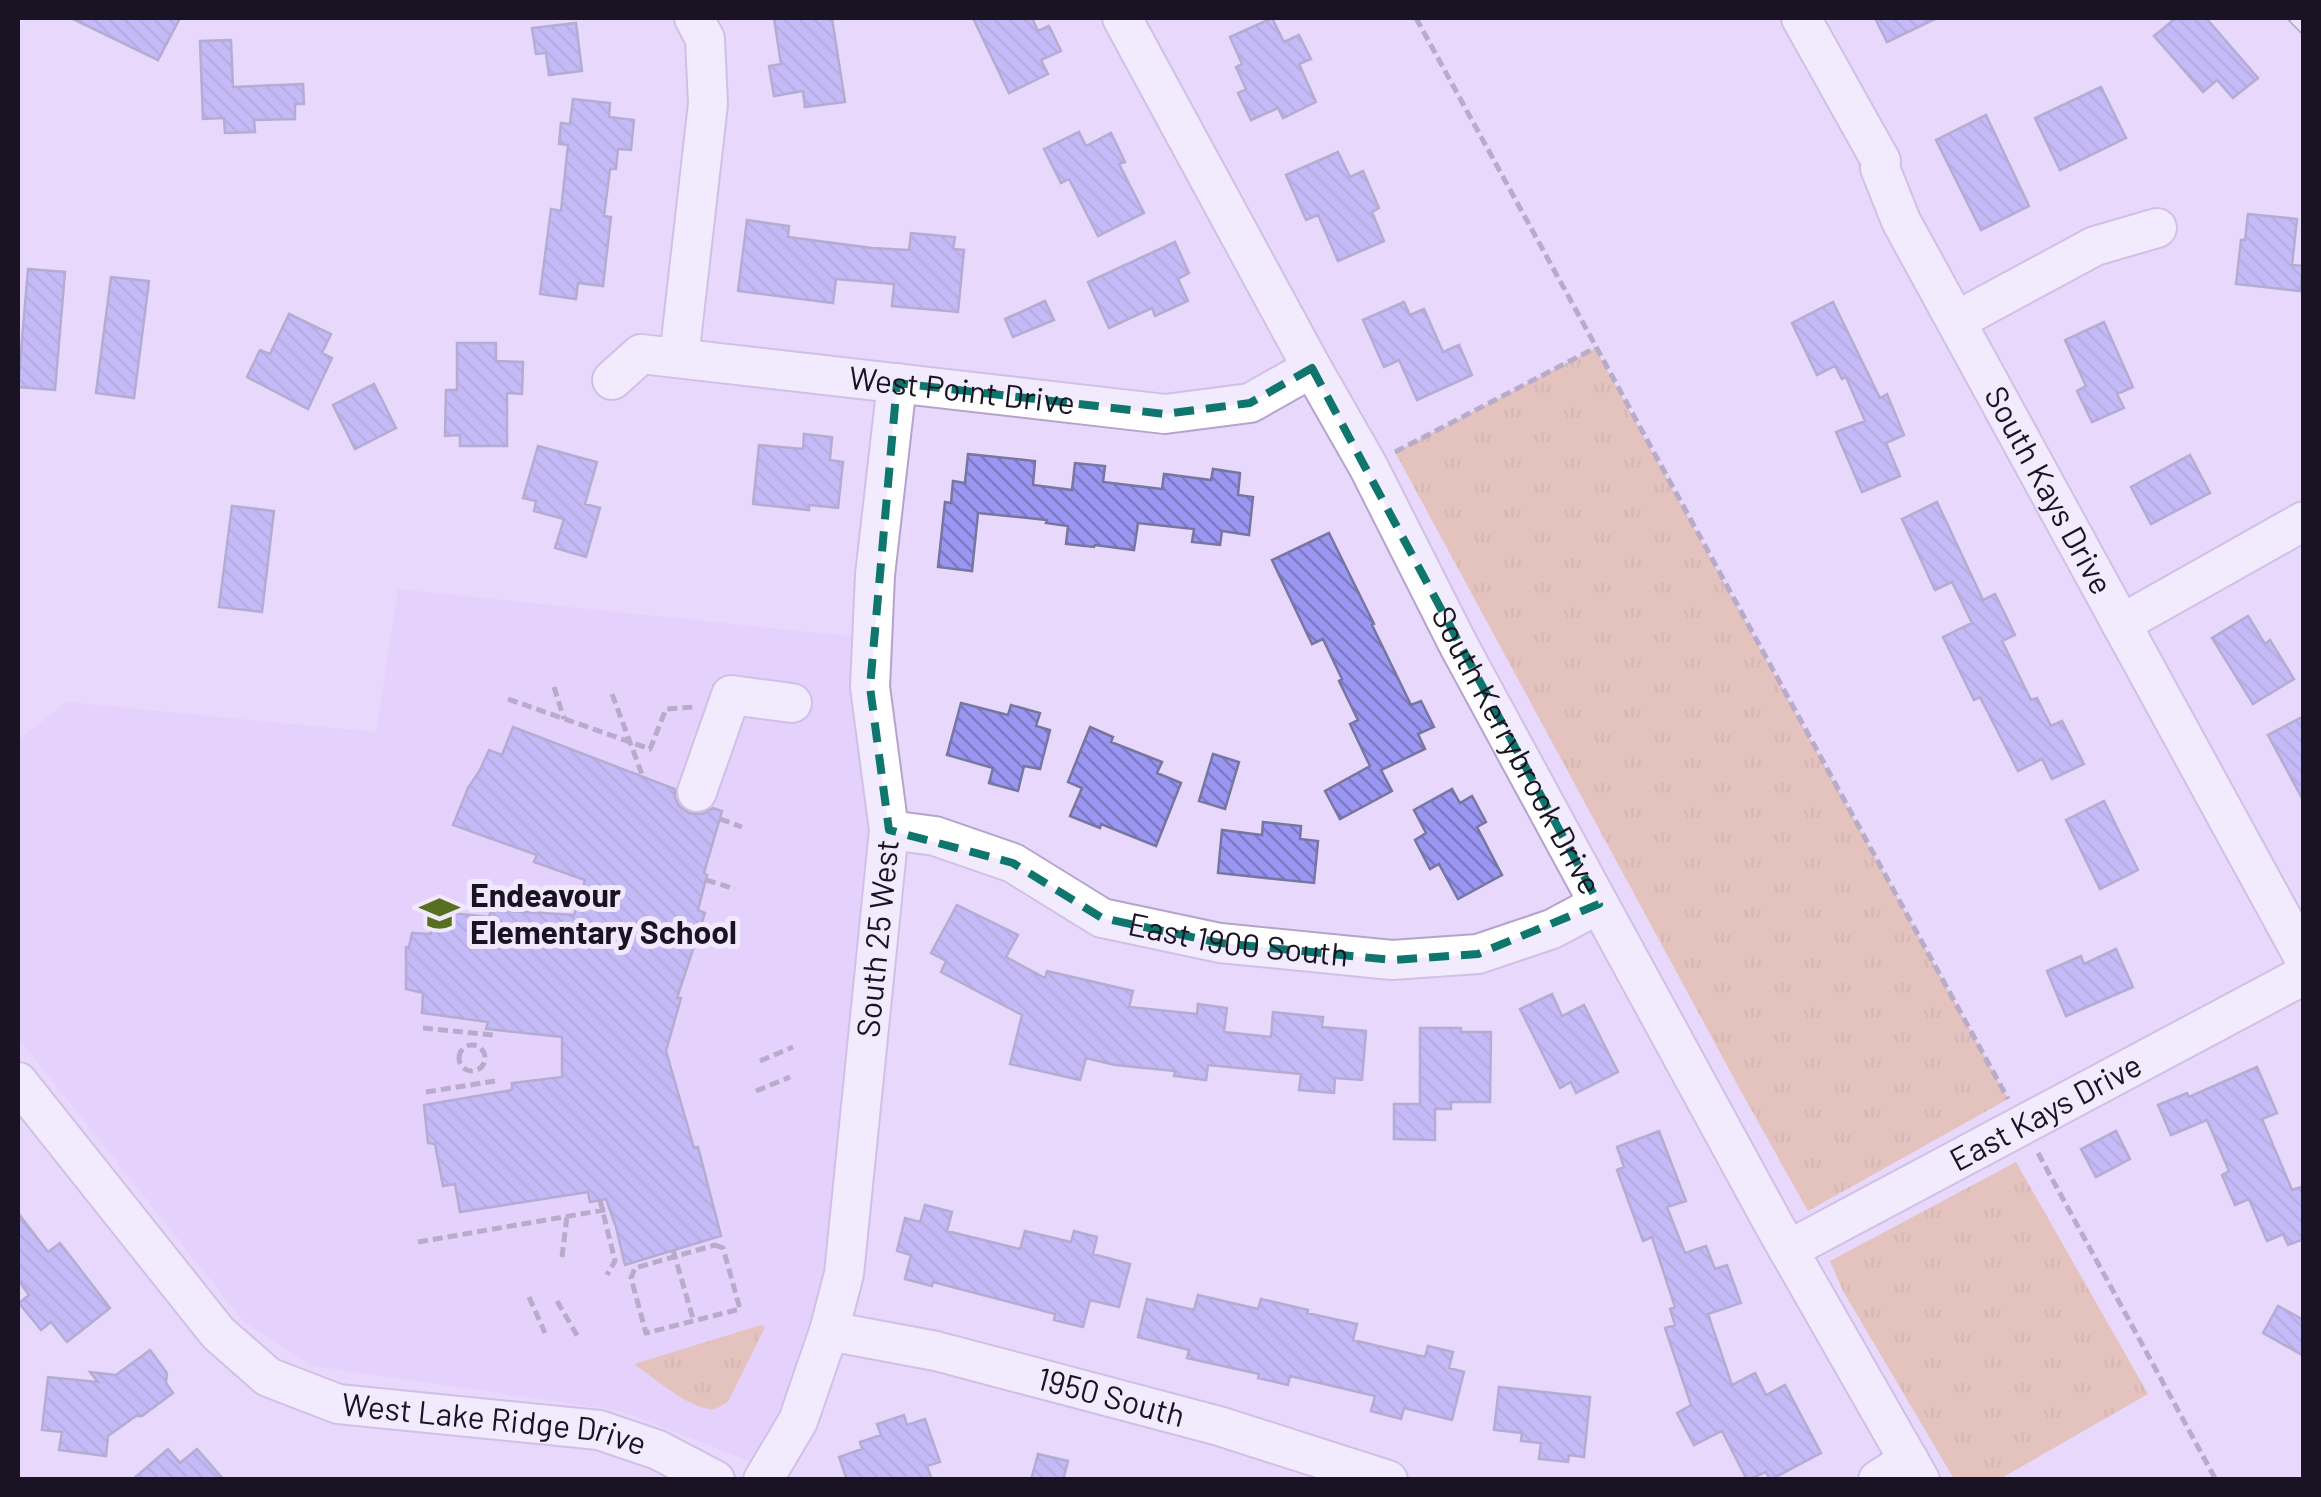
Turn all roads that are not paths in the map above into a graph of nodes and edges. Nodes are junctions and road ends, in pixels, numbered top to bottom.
1 (694, 18) edge
2 (1122, 18) edge
3 (1801, 18) edge
4 (2157, 228) dead end
5 (1956, 322) junction
6 (679, 358) junction
7 (1312, 368) junction
8 (612, 380) dead end
9 (898, 384) junction
10 (2304, 520) edge
11 (2121, 624) junction
12 (792, 703) dead end
13 (709, 806) road end
14 (889, 830) junction
15 (1599, 904) junction
16 (2304, 958) edge
17 (2304, 975) edge
18 (18, 1082) edge
19 (1788, 1250) junction
20 (829, 1331) junction
21 (1902, 1473) edge
22 (715, 1480) edge
23 (762, 1480) edge
24 (1388, 1480) edge

1 - 6 street
2 - 7 street, South Kerrybrook Drive
3 - 5 street, South Kays Drive
4 - 5 street
5 - 11 street, South Kays Drive
6 - 8 street, West Point Drive
6 - 9 street, West Point Drive
7 - 9 street, West Point Drive
7 - 15 street, South Kerrybrook Drive
9 - 14 street, South 25 West
10 - 11 street
11 - 16 street, South Kays Drive
12 - 13 street
14 - 15 street, East 1900 South
14 - 20 street, South 25 West
15 - 19 street, South Kerrybrook Drive
17 - 19 street, East Kays Drive
18 - 22 street, West Lake Ridge Drive
19 - 21 street, South Kerrybrook Drive
20 - 23 street, South 25 West
20 - 24 street, 1950 South

